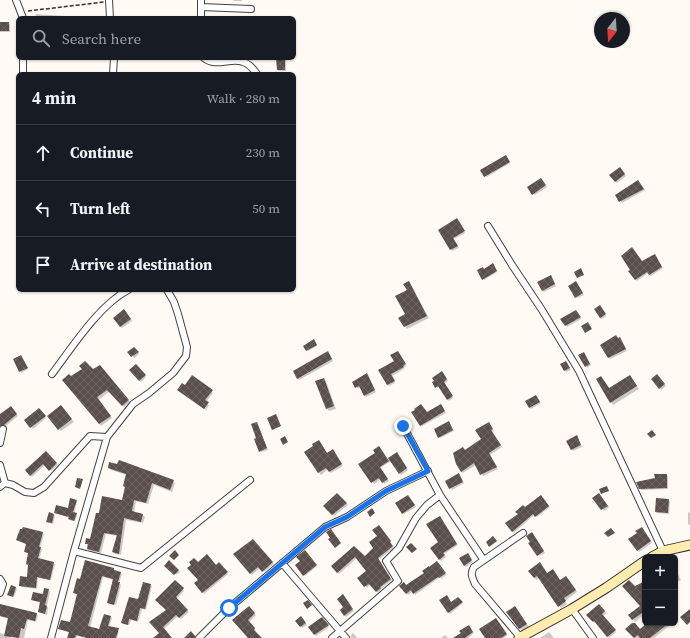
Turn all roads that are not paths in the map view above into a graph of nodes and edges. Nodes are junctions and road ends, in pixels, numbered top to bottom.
1 (16, 0) edge
2 (109, 1) edge
3 (201, 3) edge
4 (251, 9) dead end
5 (21, 15) edge
6 (110, 16) edge
7 (201, 16) edge
8 (23, 60) edge
9 (114, 60) edge
10 (208, 60) edge
11 (23, 72) edge
12 (113, 72) edge
13 (255, 72) edge
14 (488, 226) dead end
15 (125, 292) edge
16 (168, 292) edge
17 (52, 374) dead end
18 (403, 426) dead end
19 (3, 429) dead end
20 (108, 437) junction
21 (0, 443) edge
22 (0, 465) edge
23 (428, 471) junction
24 (250, 480) dead end
25 (2, 485) edge
26 (440, 495) junction
27 (523, 533) dead end
28 (690, 544) edge
29 (74, 551) junction
30 (663, 551) junction
31 (658, 554) edge
32 (483, 560) junction
33 (642, 562) edge
34 (282, 563) junction
35 (0, 579) edge
36 (0, 593) edge
37 (572, 609) junction
38 (340, 631) junction
39 (52, 638) edge
40 (199, 638) edge
41 (332, 638) edge
42 (346, 638) edge
43 (519, 638) edge
44 (594, 638) edge

1 - 5 street
2 - 6 street
3 - 4 street
3 - 7 street
8 - 11 street
9 - 12 street
10 - 13 street
14 - 30 street
15 - 17 street
16 - 20 street
18 - 23 street
19 - 21 street
20 - 25 street
20 - 29 street
22 - 25 street
23 - 26 street
23 - 34 street
24 - 29 street
26 - 32 street
26 - 38 street
27 - 32 street
28 - 30 street
29 - 39 street
30 - 31 street
32 - 43 street
33 - 37 street
34 - 38 street
34 - 40 street
35 - 36 street
37 - 43 street
37 - 44 street
38 - 41 street
38 - 42 street

